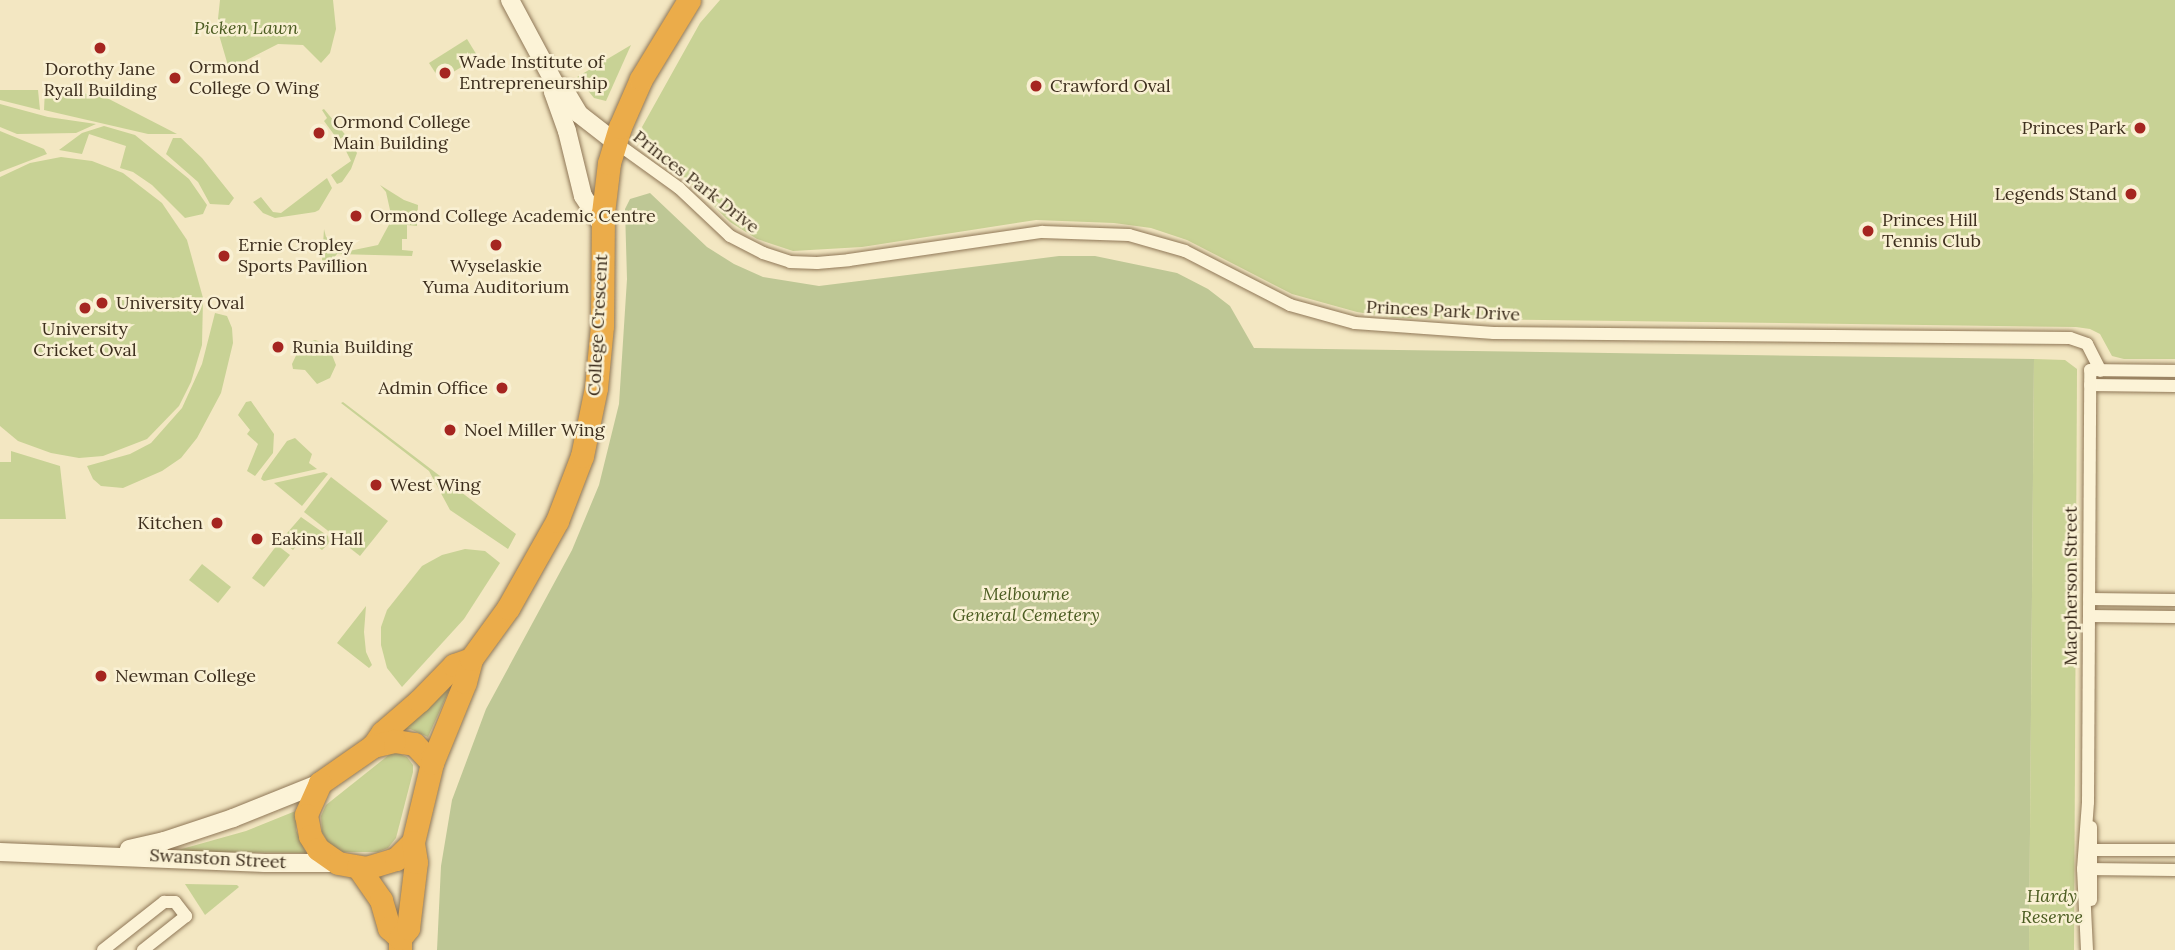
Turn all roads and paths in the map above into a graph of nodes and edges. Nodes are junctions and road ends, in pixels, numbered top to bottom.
1 (510, 0) edge
2 (689, 0) edge
3 (555, 84) junction
4 (615, 142) junction
5 (602, 225) junction
6 (2095, 370) junction
7 (2175, 371) edge
8 (2090, 386) junction
9 (2175, 386) edge
10 (2089, 599) junction
11 (2175, 600) edge
12 (2089, 616) junction
13 (2175, 617) edge
14 (471, 659) junction
15 (373, 746) junction
16 (432, 763) junction
17 (320, 783) junction
18 (413, 842) junction
19 (2088, 848) junction
20 (2175, 850) edge
21 (0, 852) edge
22 (98, 854) junction
23 (348, 865) junction
24 (2088, 869) junction
25 (2175, 870) edge
26 (400, 944) edge
27 (107, 949) edge
28 (143, 950) edge
29 (2087, 950) edge

1 - 3 main road
2 - 4 highway, College Crescent
3 - 4 main road
3 - 5 main road
4 - 5 highway, College Crescent
4 - 6 street, Princes Park Drive
5 - 14 highway, College Crescent
6 - 7 street
6 - 8 street, Macpherson Street
8 - 9 street
8 - 10 street, Macpherson Street
10 - 11 street
10 - 12 street, Macpherson Street
12 - 13 street
12 - 19 street, Macpherson Street
14 - 15 highway, College Crescent
14 - 16 highway, College Crescent
15 - 16 highway
15 - 17 highway
16 - 18 highway
17 - 22 main road, Swanston Street
17 - 23 highway
18 - 23 highway
18 - 26 highway
19 - 20 street
19 - 24 street, Macpherson Street
21 - 22 main road, Swanston Street
22 - 23 main road, Swanston Street
23 - 26 highway
24 - 25 street
24 - 29 street, Macpherson Street
27 - 28 street

